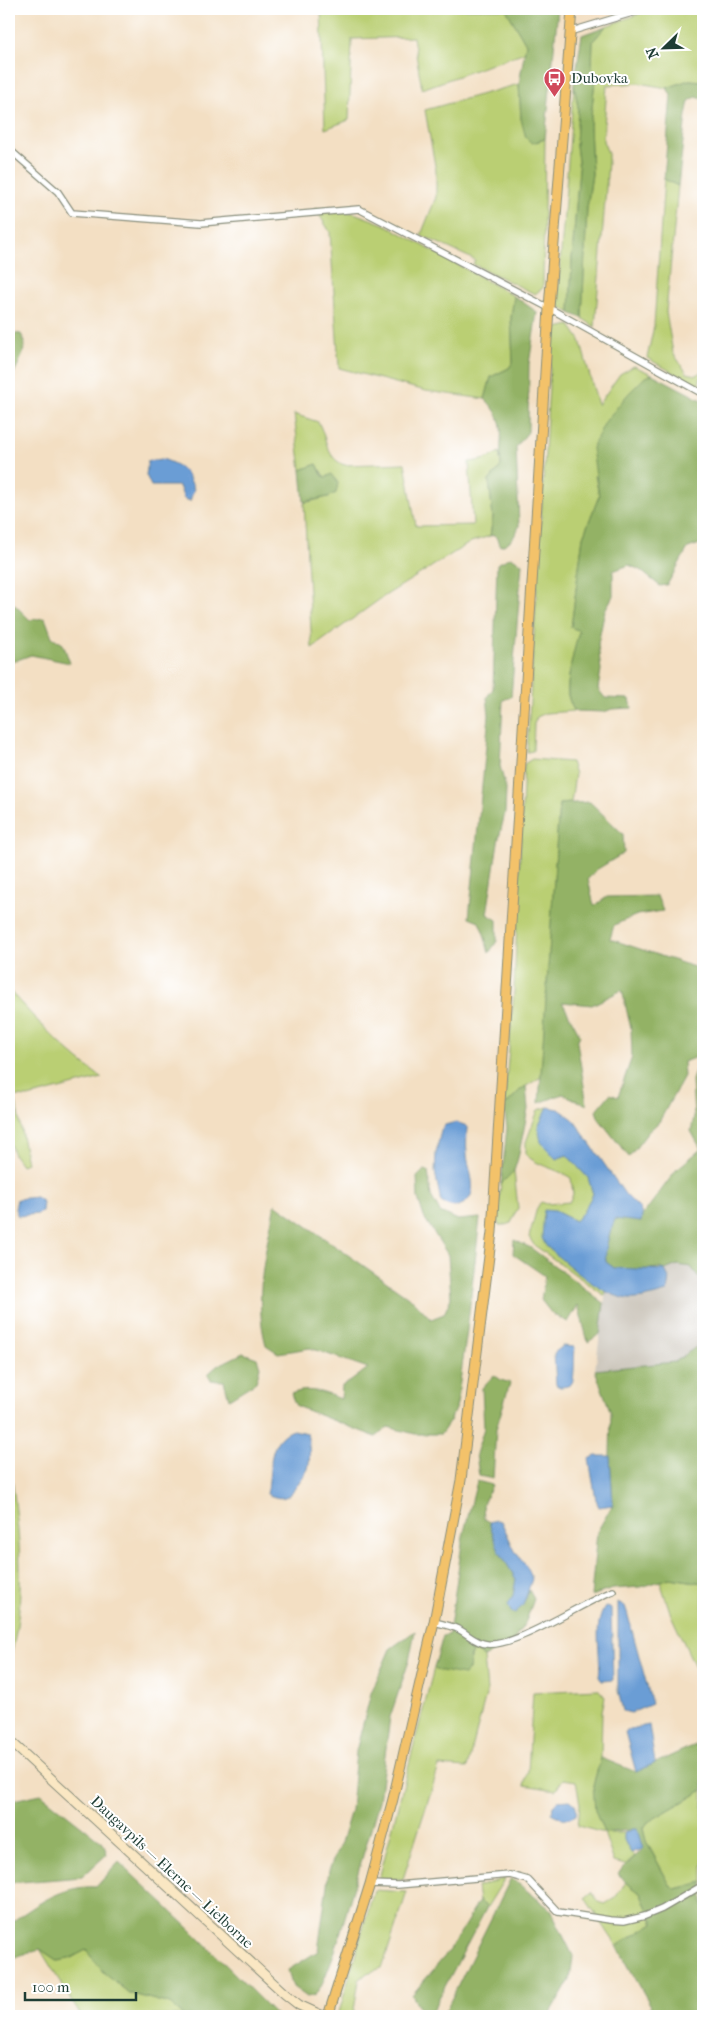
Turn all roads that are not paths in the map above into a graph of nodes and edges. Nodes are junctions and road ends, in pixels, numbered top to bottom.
1 (572, 9) edge
2 (645, 9) edge
3 (569, 32) junction
4 (9, 149) edge
5 (549, 308) junction
6 (703, 394) edge
7 (613, 1591) dead end
8 (434, 1622) junction
9 (9, 1740) edge
10 (370, 1884) junction
11 (703, 1885) edge
12 (323, 2016) edge
13 (328, 2016) edge

1 - 3 main road
2 - 3 street
3 - 5 main road
4 - 5 street
5 - 6 street
5 - 8 main road
7 - 8 street
8 - 10 main road
9 - 12 main road, Daugavpils — Elerne — Lielborne
10 - 11 street
10 - 13 main road

